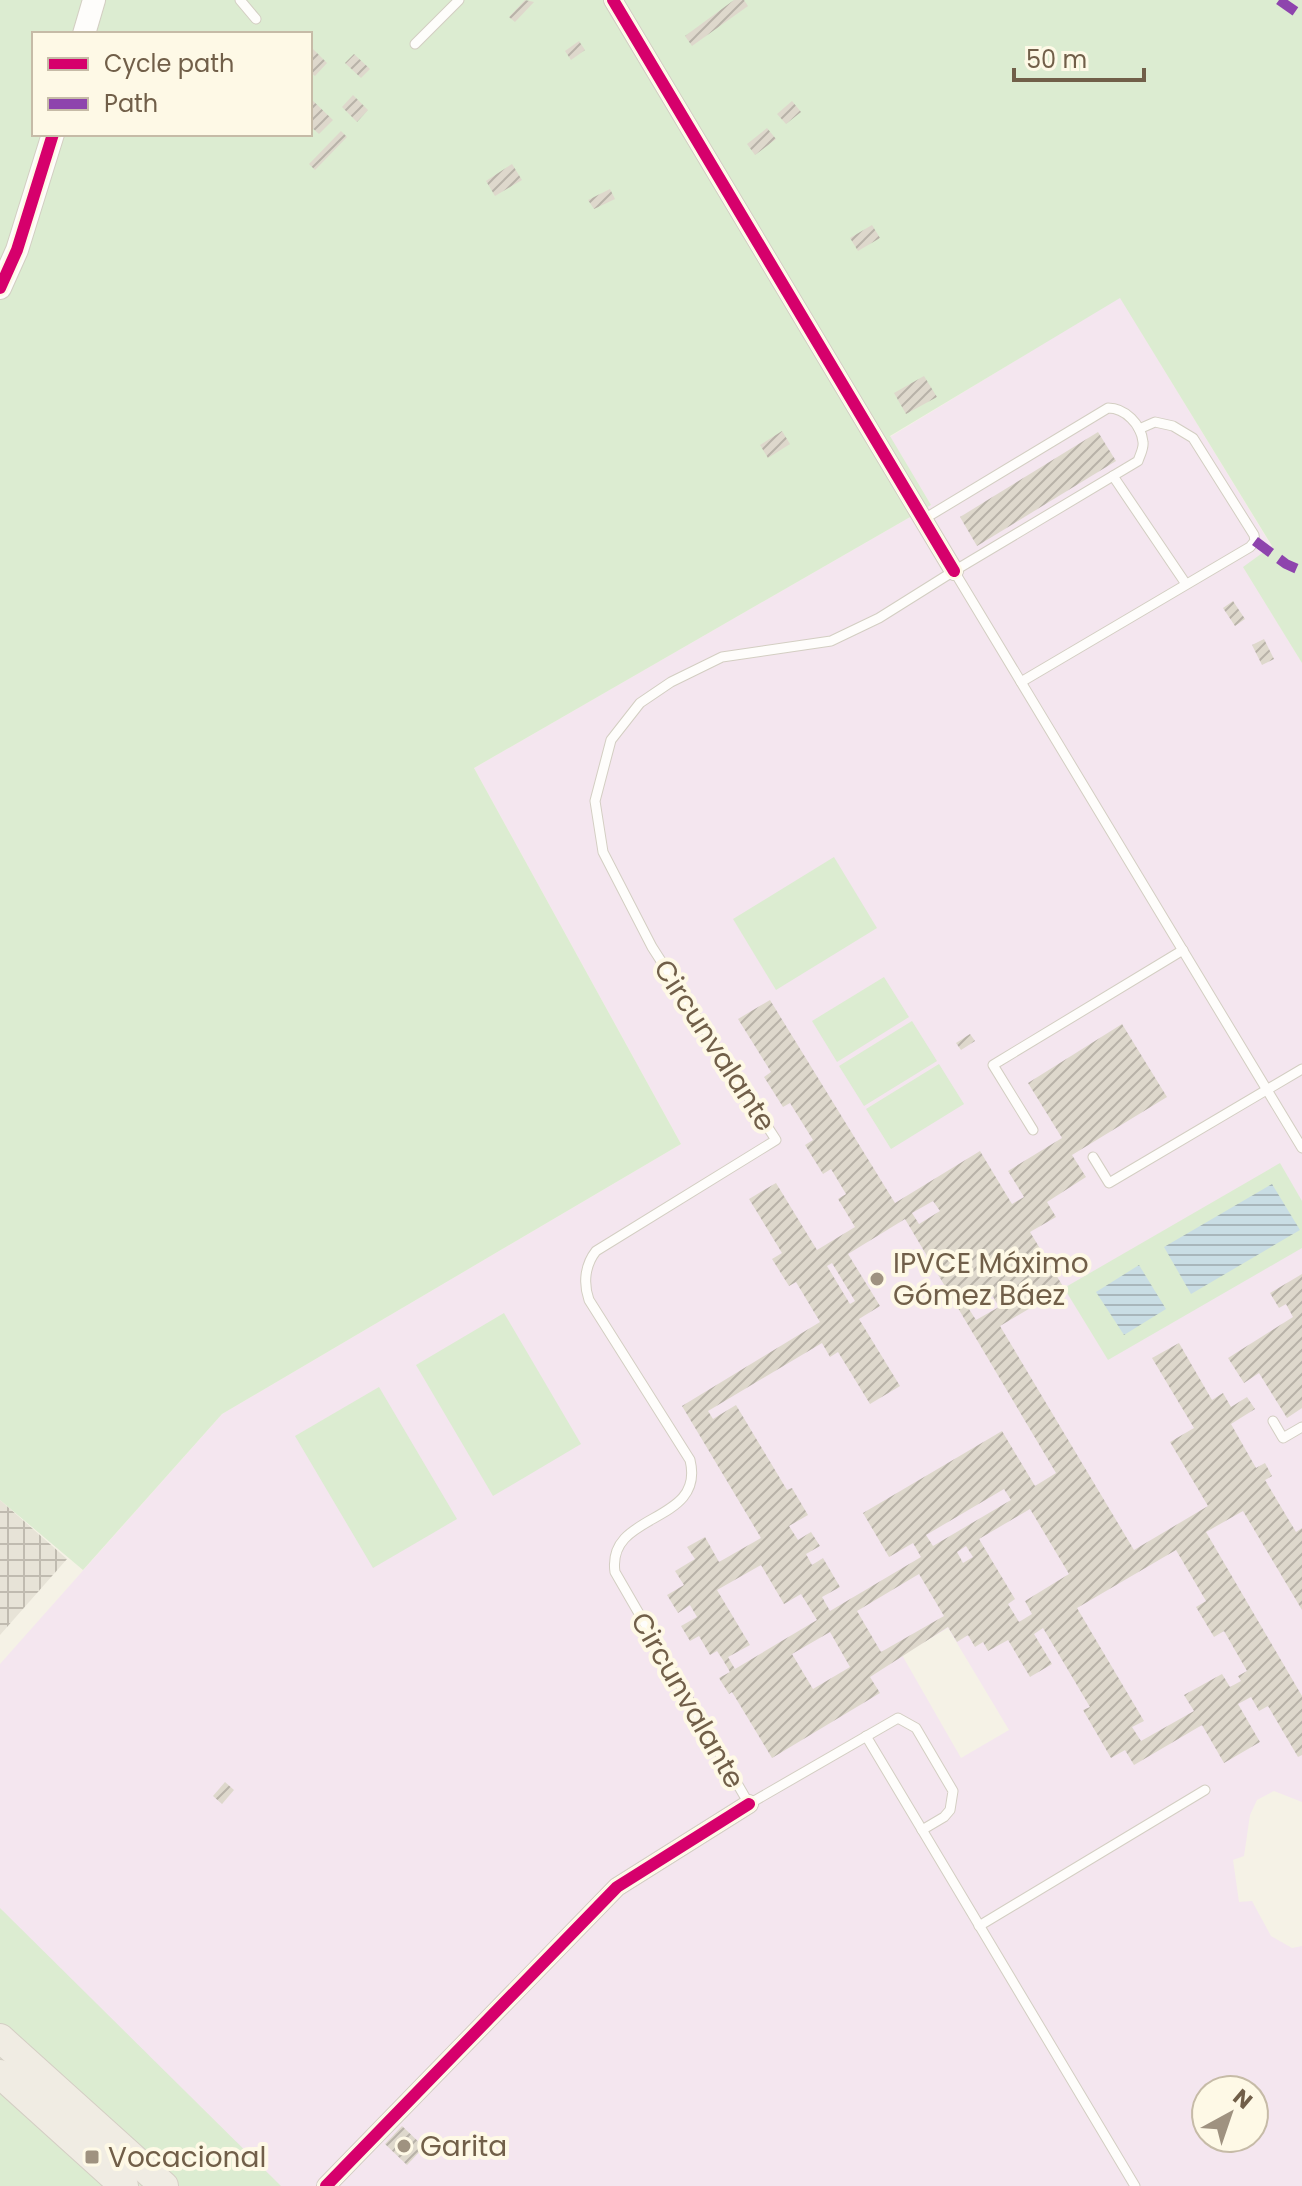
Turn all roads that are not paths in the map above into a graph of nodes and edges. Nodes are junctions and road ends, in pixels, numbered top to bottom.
1 (94, 0) edge
2 (240, 0) edge
3 (459, 0) edge
4 (613, 0) edge
5 (256, 19) dead end
6 (85, 32) edge
7 (415, 44) dead end
8 (52, 136) edge
9 (0, 288) edge
10 (1139, 429) junction
11 (1113, 476) junction
12 (924, 519) junction
13 (954, 571) junction
14 (1186, 584) junction
15 (1021, 682) junction
16 (1183, 950) junction
17 (1302, 1069) edge
18 (1267, 1090) junction
19 (1033, 1130) dead end
20 (1302, 1148) edge
21 (1093, 1157) dead end
22 (1273, 1421) dead end
23 (1302, 1427) edge
24 (866, 1736) junction
25 (1205, 1790) dead end
26 (749, 1804) junction
27 (922, 1830) junction
28 (979, 1926) junction
29 (0, 2038) edge
30 (0, 2074) edge
31 (124, 2186) edge
32 (164, 2186) edge
33 (326, 2186) edge
34 (1135, 2186) edge

1 - 6 street
2 - 5 lane
3 - 7 lane
4 - 12 street
8 - 9 street
10 - 11 lane
10 - 12 lane
10 - 14 lane
11 - 13 lane
11 - 14 lane
12 - 13 street
13 - 15 lane
13 - 26 lane, Circunvalante
14 - 15 lane
15 - 16 lane
16 - 18 lane
16 - 19 lane
17 - 18 lane
18 - 20 lane
18 - 21 lane
22 - 23 lane
24 - 26 lane, Circunvalante
24 - 27 lane
24 - 27 lane, Circunvalante
25 - 28 lane
26 - 33 street
27 - 28 lane
28 - 34 lane
29 - 32 highway
30 - 31 highway

